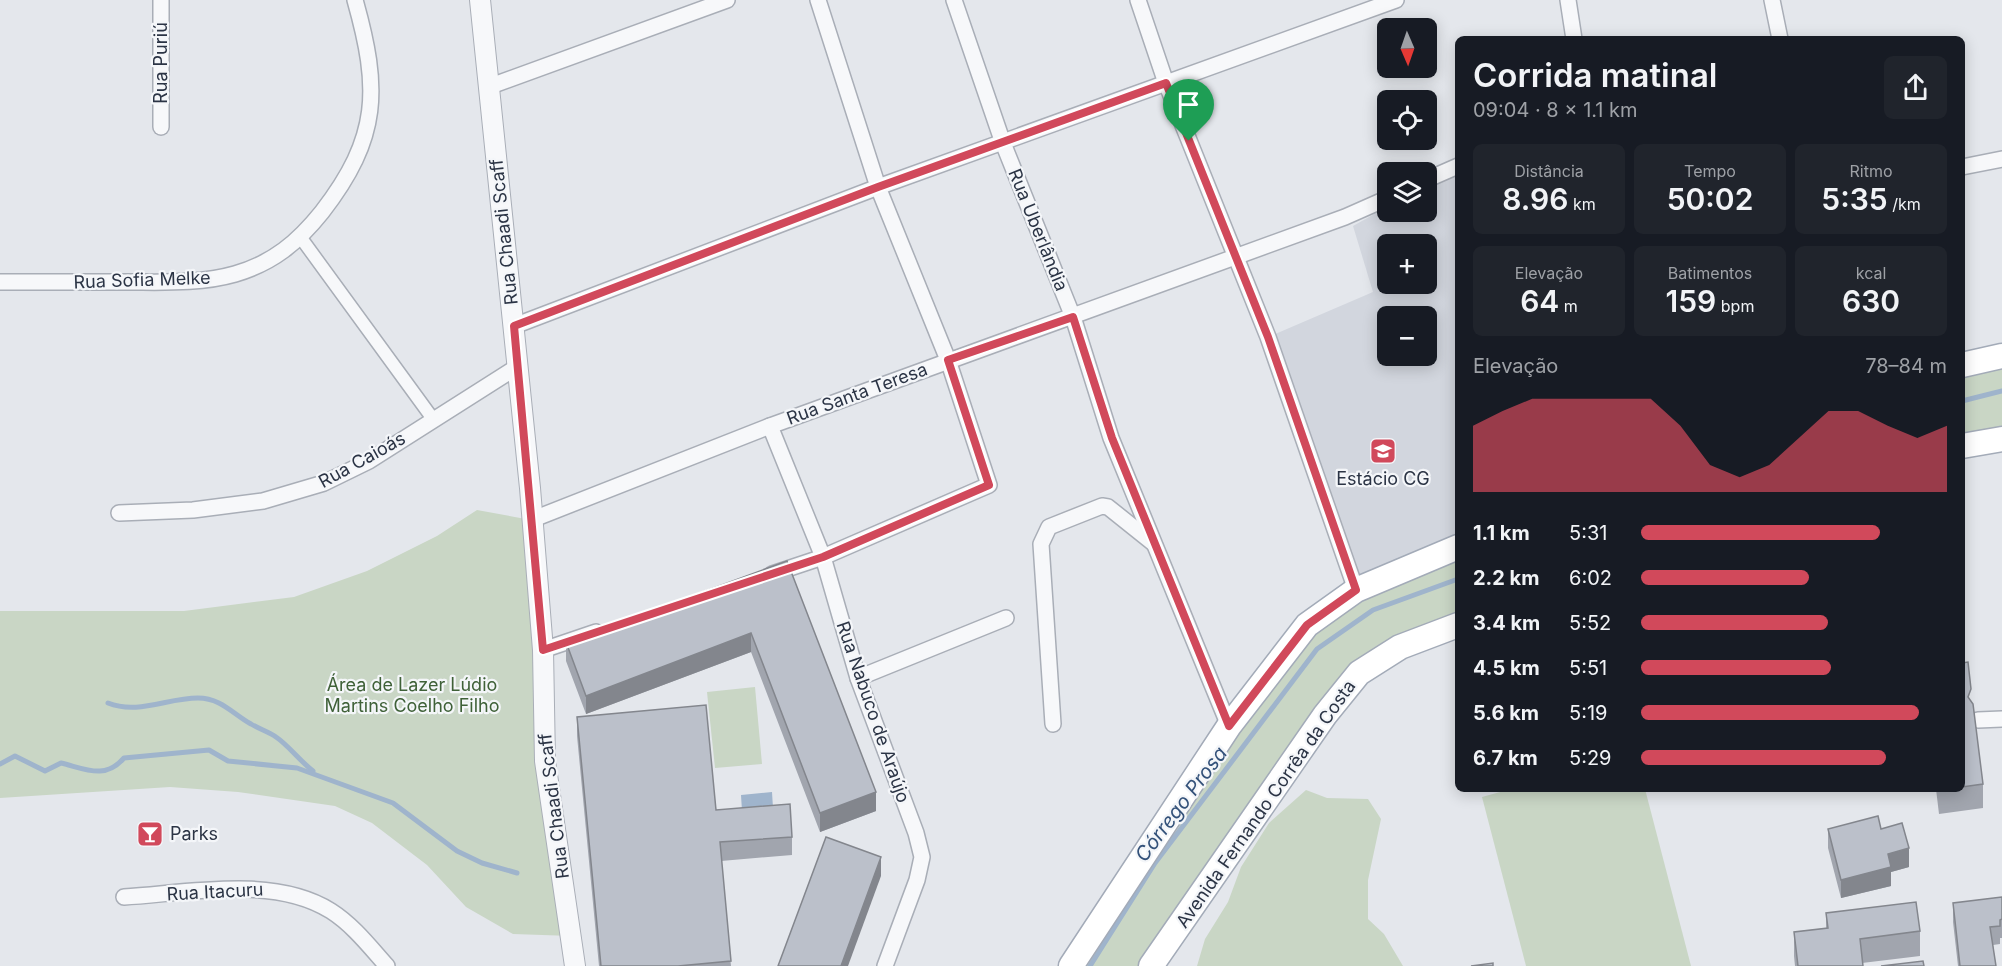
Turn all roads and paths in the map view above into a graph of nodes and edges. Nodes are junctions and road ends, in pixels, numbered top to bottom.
1 (160, 0) edge
2 (355, 0) edge
3 (480, 0) edge
4 (727, 0) edge
5 (818, 0) edge
6 (954, 0) edge
7 (1138, 0) edge
8 (1396, 0) edge
9 (1568, 0) edge
10 (1772, 0) edge
11 (1574, 36) edge
12 (1779, 36) edge
13 (1166, 83) junction
14 (488, 87) junction
15 (162, 127) dead end
16 (1004, 143) junction
17 (2002, 159) edge
18 (1965, 166) edge
19 (1455, 167) edge
20 (1437, 175) edge
21 (878, 187) junction
22 (1377, 203) edge
23 (301, 238) junction
24 (1236, 257) junction
25 (0, 282) edge
26 (1073, 317) junction
27 (514, 326) junction
28 (2002, 356) edge
29 (948, 360) junction
30 (1965, 364) edge
31 (517, 367) junction
32 (433, 419) junction
33 (770, 426) junction
34 (2002, 439) edge
35 (1965, 445) edge
36 (119, 513) dead end
37 (531, 520) junction
38 (1155, 544) junction
39 (1455, 548) edge
40 (823, 557) junction
41 (756, 579) edge
42 (1356, 590) junction
43 (1006, 618) dead end
44 (1455, 626) edge
45 (610, 627) edge
46 (543, 650) junction
47 (858, 678) junction
48 (2002, 719) edge
49 (1978, 720) edge
50 (1053, 724) dead end
51 (1229, 726) junction
52 (124, 897) dead end
53 (387, 966) edge
54 (575, 966) edge
55 (885, 966) edge
56 (1071, 966) edge
57 (1151, 966) edge

1 - 15 street, Rua Puriú
2 - 23 street, Rua Sofia Melke
3 - 14 street, Rua Chaadi Scaff
4 - 14 street
5 - 21 street
6 - 16 street, Rua Uberlândia
7 - 13 street
8 - 13 street
9 - 11 street
10 - 12 street
13 - 16 street
13 - 24 street
14 - 27 street, Rua Chaadi Scaff
16 - 21 street
16 - 26 street, Rua Uberlândia
17 - 18 street
19 - 20 street
21 - 27 street
21 - 29 street
22 - 24 street, Rua Santa Teresa
23 - 25 street, Rua Sofia Melke
23 - 32 street
24 - 26 street, Rua Santa Teresa
24 - 42 street
26 - 29 street, Rua Santa Teresa
26 - 38 street, Rua Uberlândia
27 - 31 street, Rua Chaadi Scaff
28 - 30 main road
29 - 33 street, Rua Santa Teresa
29 - 40 street
31 - 32 street, Rua Caioás
31 - 37 street, Rua Chaadi Scaff
32 - 36 street, Rua Caioás
33 - 37 street, Rua Santa Teresa
33 - 40 street, Rua Nabuco de Araújo
34 - 35 main road
37 - 46 street, Rua Chaadi Scaff
38 - 50 street
38 - 51 street, Rua Uberlândia
39 - 42 main road
40 - 41 street
40 - 47 street, Rua Nabuco de Araújo
42 - 51 main road
43 - 47 street
44 - 57 main road, Avenida Fernando Corrêa da Costa
45 - 46 street
46 - 54 street, Rua Chaadi Scaff
47 - 55 street, Rua Nabuco de Araújo
48 - 49 street
51 - 56 main road
52 - 53 street, Rua Itacuru

